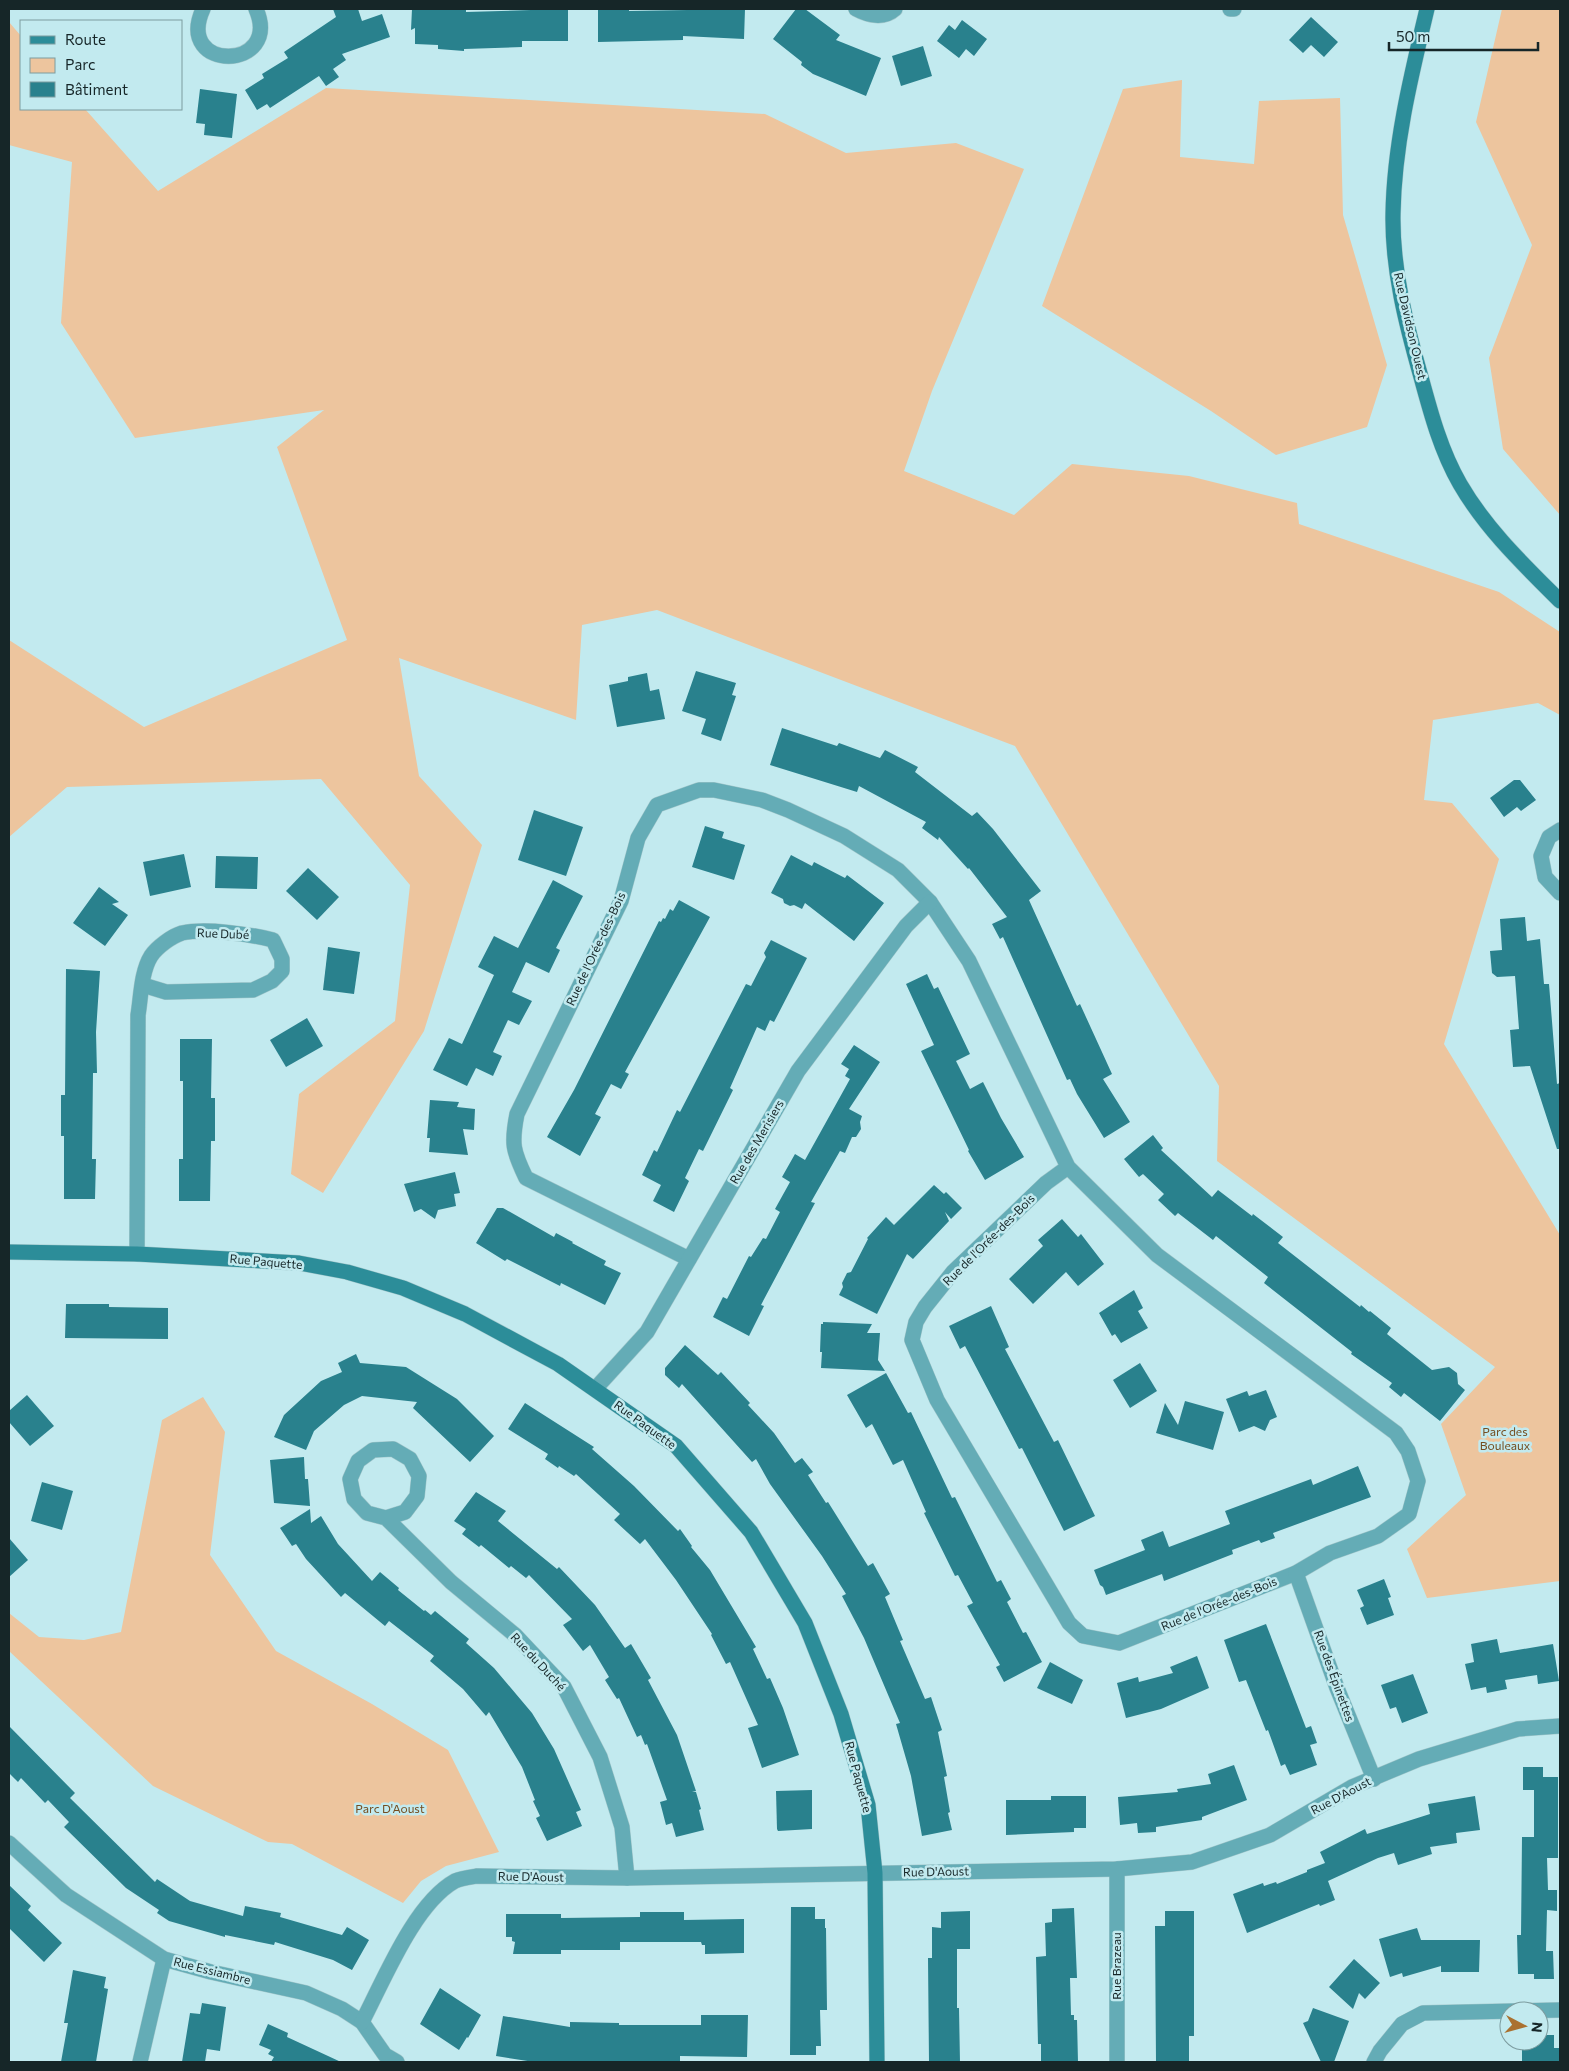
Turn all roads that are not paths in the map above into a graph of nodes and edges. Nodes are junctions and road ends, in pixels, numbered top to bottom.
1 (202, 9) edge
2 (257, 9) edge
3 (856, 9) edge
4 (895, 9) edge
5 (1230, 9) edge
6 (1234, 9) edge
7 (1427, 9) edge
8 (1560, 602) edge
9 (1560, 830) edge
10 (1560, 893) edge
11 (930, 902) junction
12 (142, 985) junction
13 (1068, 1167) junction
14 (9, 1252) edge
15 (137, 1254) junction
16 (690, 1259) junction
17 (595, 1388) junction
18 (386, 1518) junction
19 (1296, 1573) junction
20 (1560, 1726) edge
21 (1374, 1779) junction
22 (9, 1843) edge
23 (1117, 1869) junction
24 (875, 1873) junction
25 (626, 1878) junction
26 (164, 1959) junction
27 (1560, 2010) edge
28 (362, 2022) junction
29 (140, 2062) edge
30 (397, 2062) edge
31 (877, 2062) edge
32 (1117, 2062) edge
33 (1374, 2062) edge

1 - 2 street
3 - 4 street
5 - 6 street
7 - 8 street, Rue Davidson Ouest
9 - 10 street
11 - 13 street, Rue de l'Orée-des-Bois
11 - 16 street, Rue des Merisiers
11 - 16 street, Rue de l'Orée-des-Bois
12 - 12 street, Rue Dubé
12 - 15 street, Rue Dubé
13 - 19 street, Rue de l'Orée-des-Bois
13 - 19 street, Rue de l'Orée-des-Bois
14 - 15 street, Rue Paquette
15 - 17 street, Rue Paquette
16 - 17 street, Rue des Merisiers
17 - 24 street, Rue Paquette
18 - 18 street, Rue du Duché
18 - 25 street, Rue du Duché
19 - 21 street, Rue des Épinettes
20 - 21 street, Rue D'Aoust
21 - 23 street, Rue D'Aoust
22 - 26 street, Rue Essiambre
23 - 24 street, Rue D'Aoust
23 - 32 street, Rue Brazeau
24 - 25 street, Rue D'Aoust
24 - 31 street, Rue Paquette
25 - 28 street, Rue D'Aoust
26 - 28 street, Rue Essiambre
26 - 29 street
27 - 33 street
28 - 30 street, Rue Essiambre

